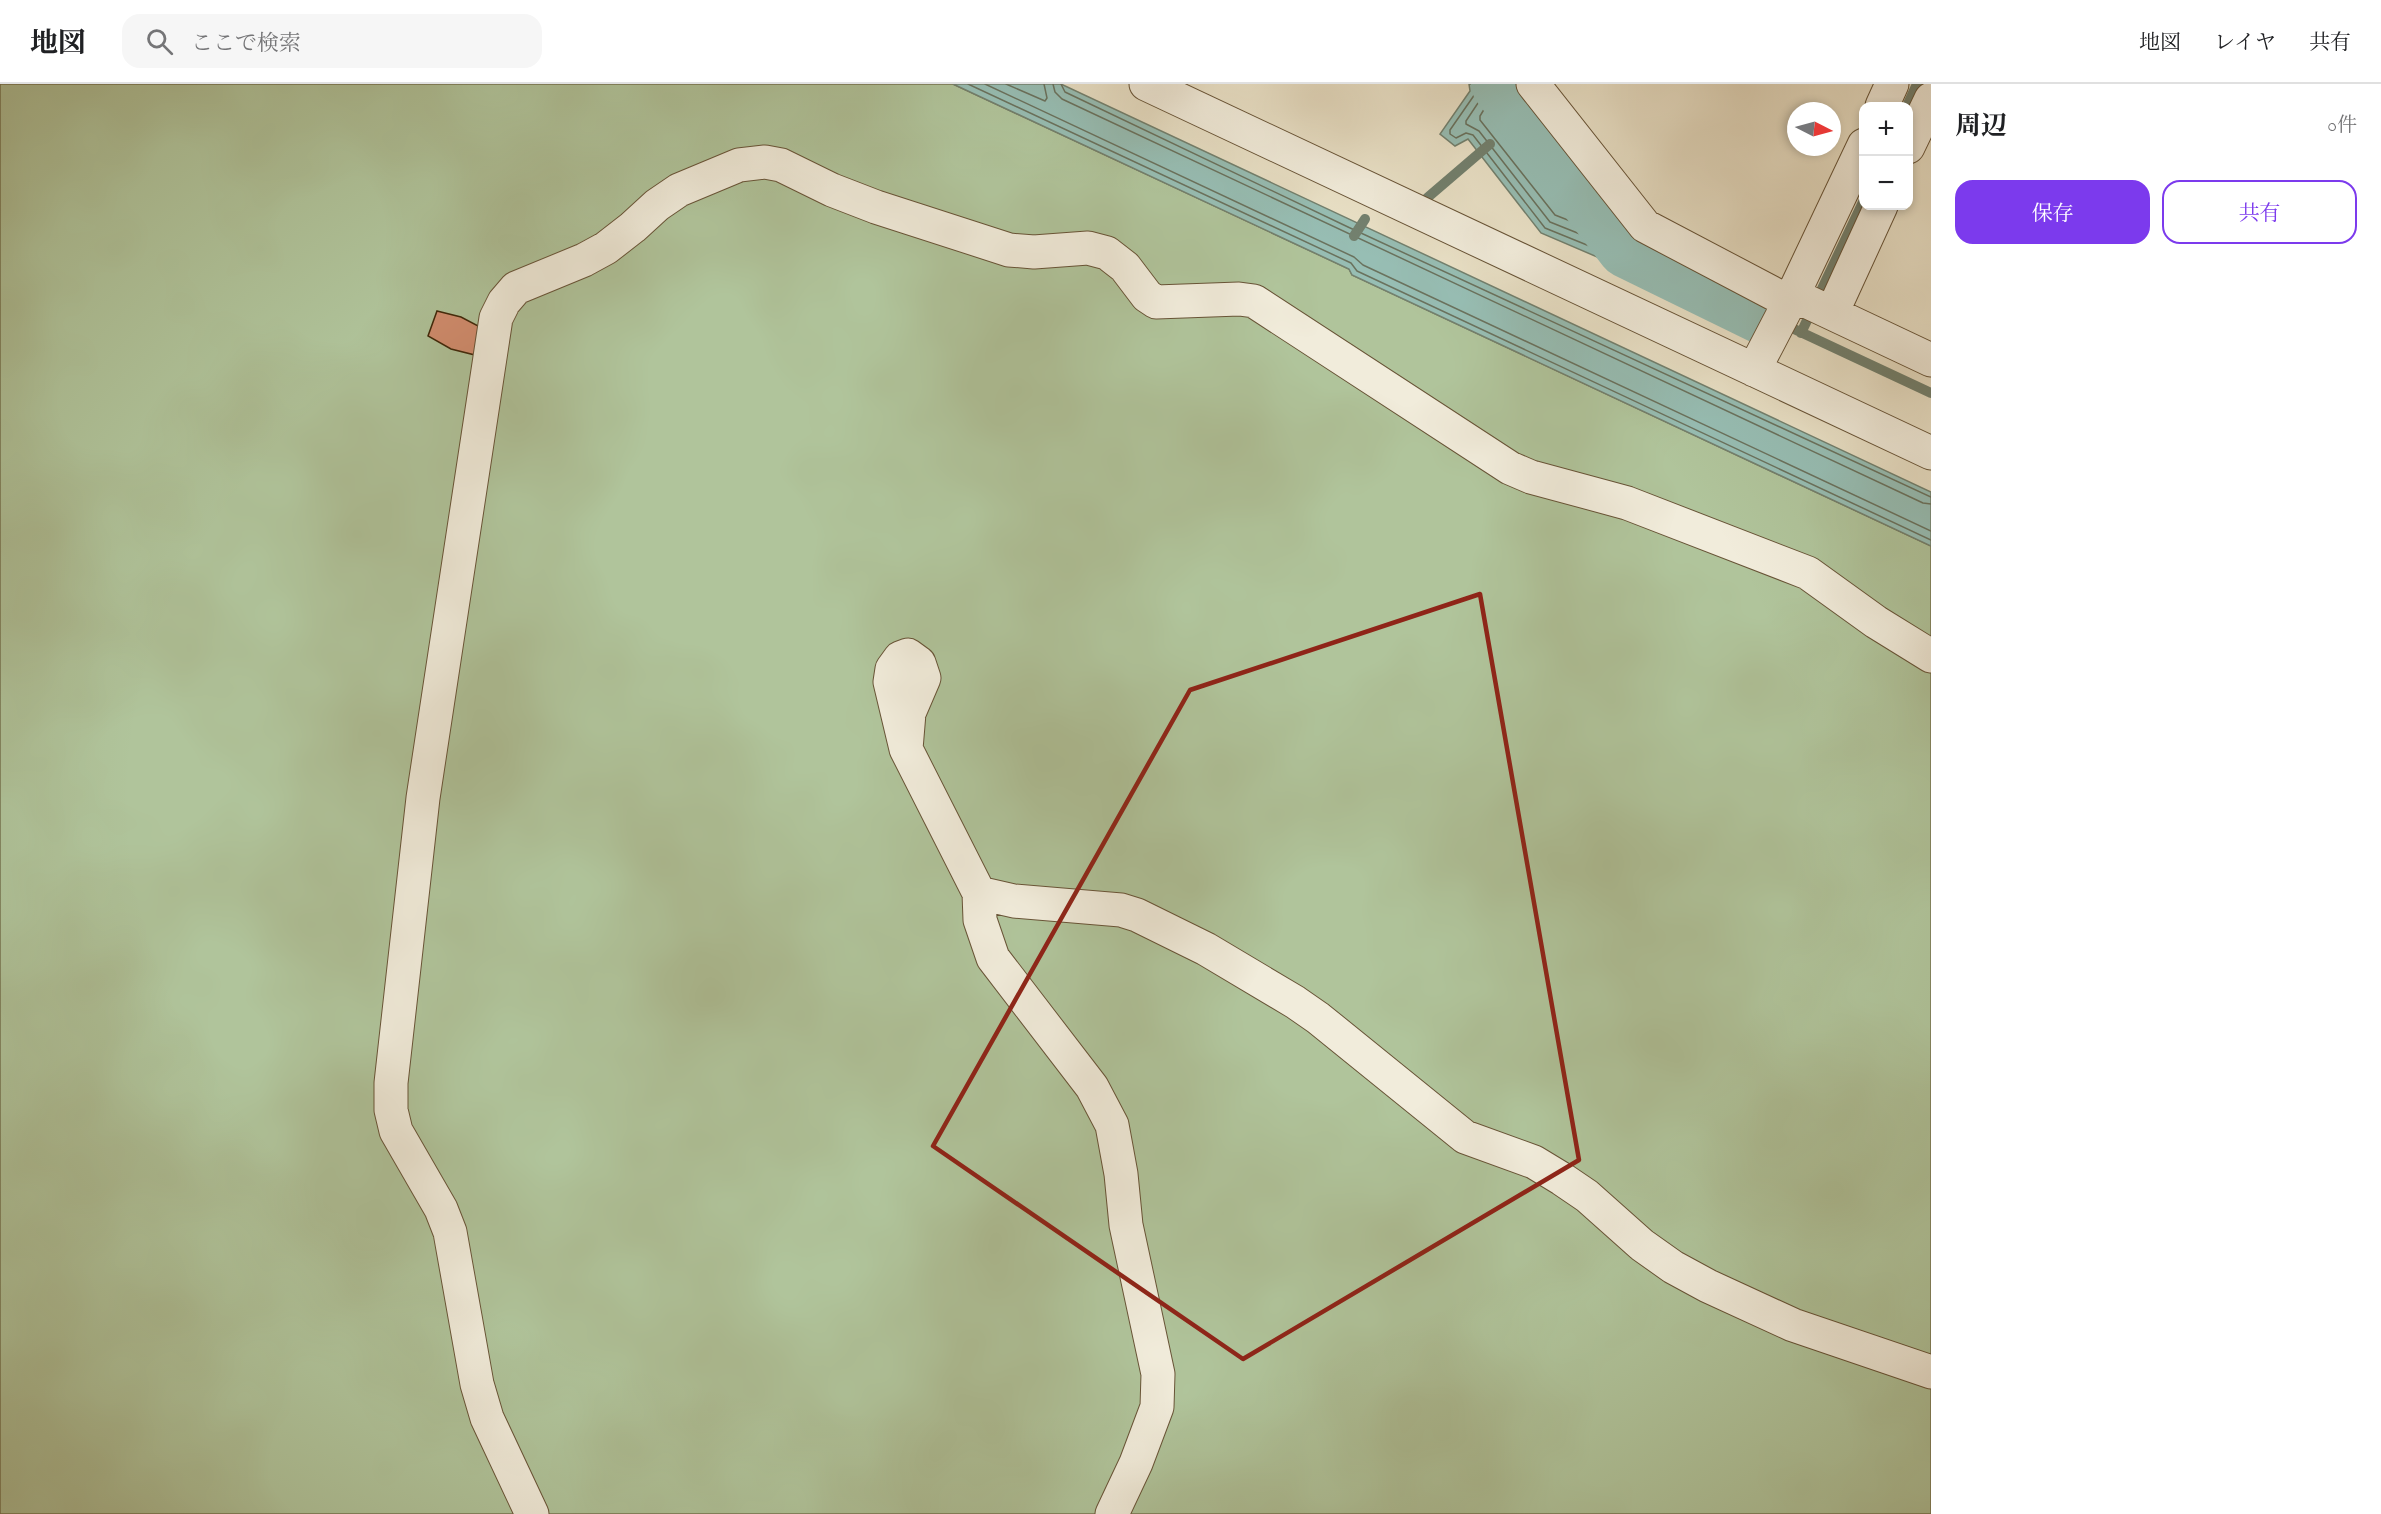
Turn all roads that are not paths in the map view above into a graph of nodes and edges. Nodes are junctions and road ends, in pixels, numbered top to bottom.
1 (1146, 84) edge
2 (1533, 84) edge
3 (1892, 84) edge
4 (1931, 99) edge
5 (1884, 102) edge
6 (1913, 137) edge
7 (1859, 156) edge
8 (1878, 210) edge
9 (1802, 311) junction
10 (1931, 360) edge
11 (1754, 370) junction
12 (1931, 453) edge
13 (1931, 656) edge
14 (906, 750) dead end
15 (979, 893) junction
16 (1931, 1372) edge
17 (532, 1514) edge
18 (1112, 1514) edge

1 - 11 street
2 - 9 street
3 - 5 street
4 - 6 street
7 - 9 street
8 - 9 street
9 - 10 street
9 - 11 street
11 - 12 street
13 - 17 street
14 - 15 street
15 - 16 street
15 - 18 street

